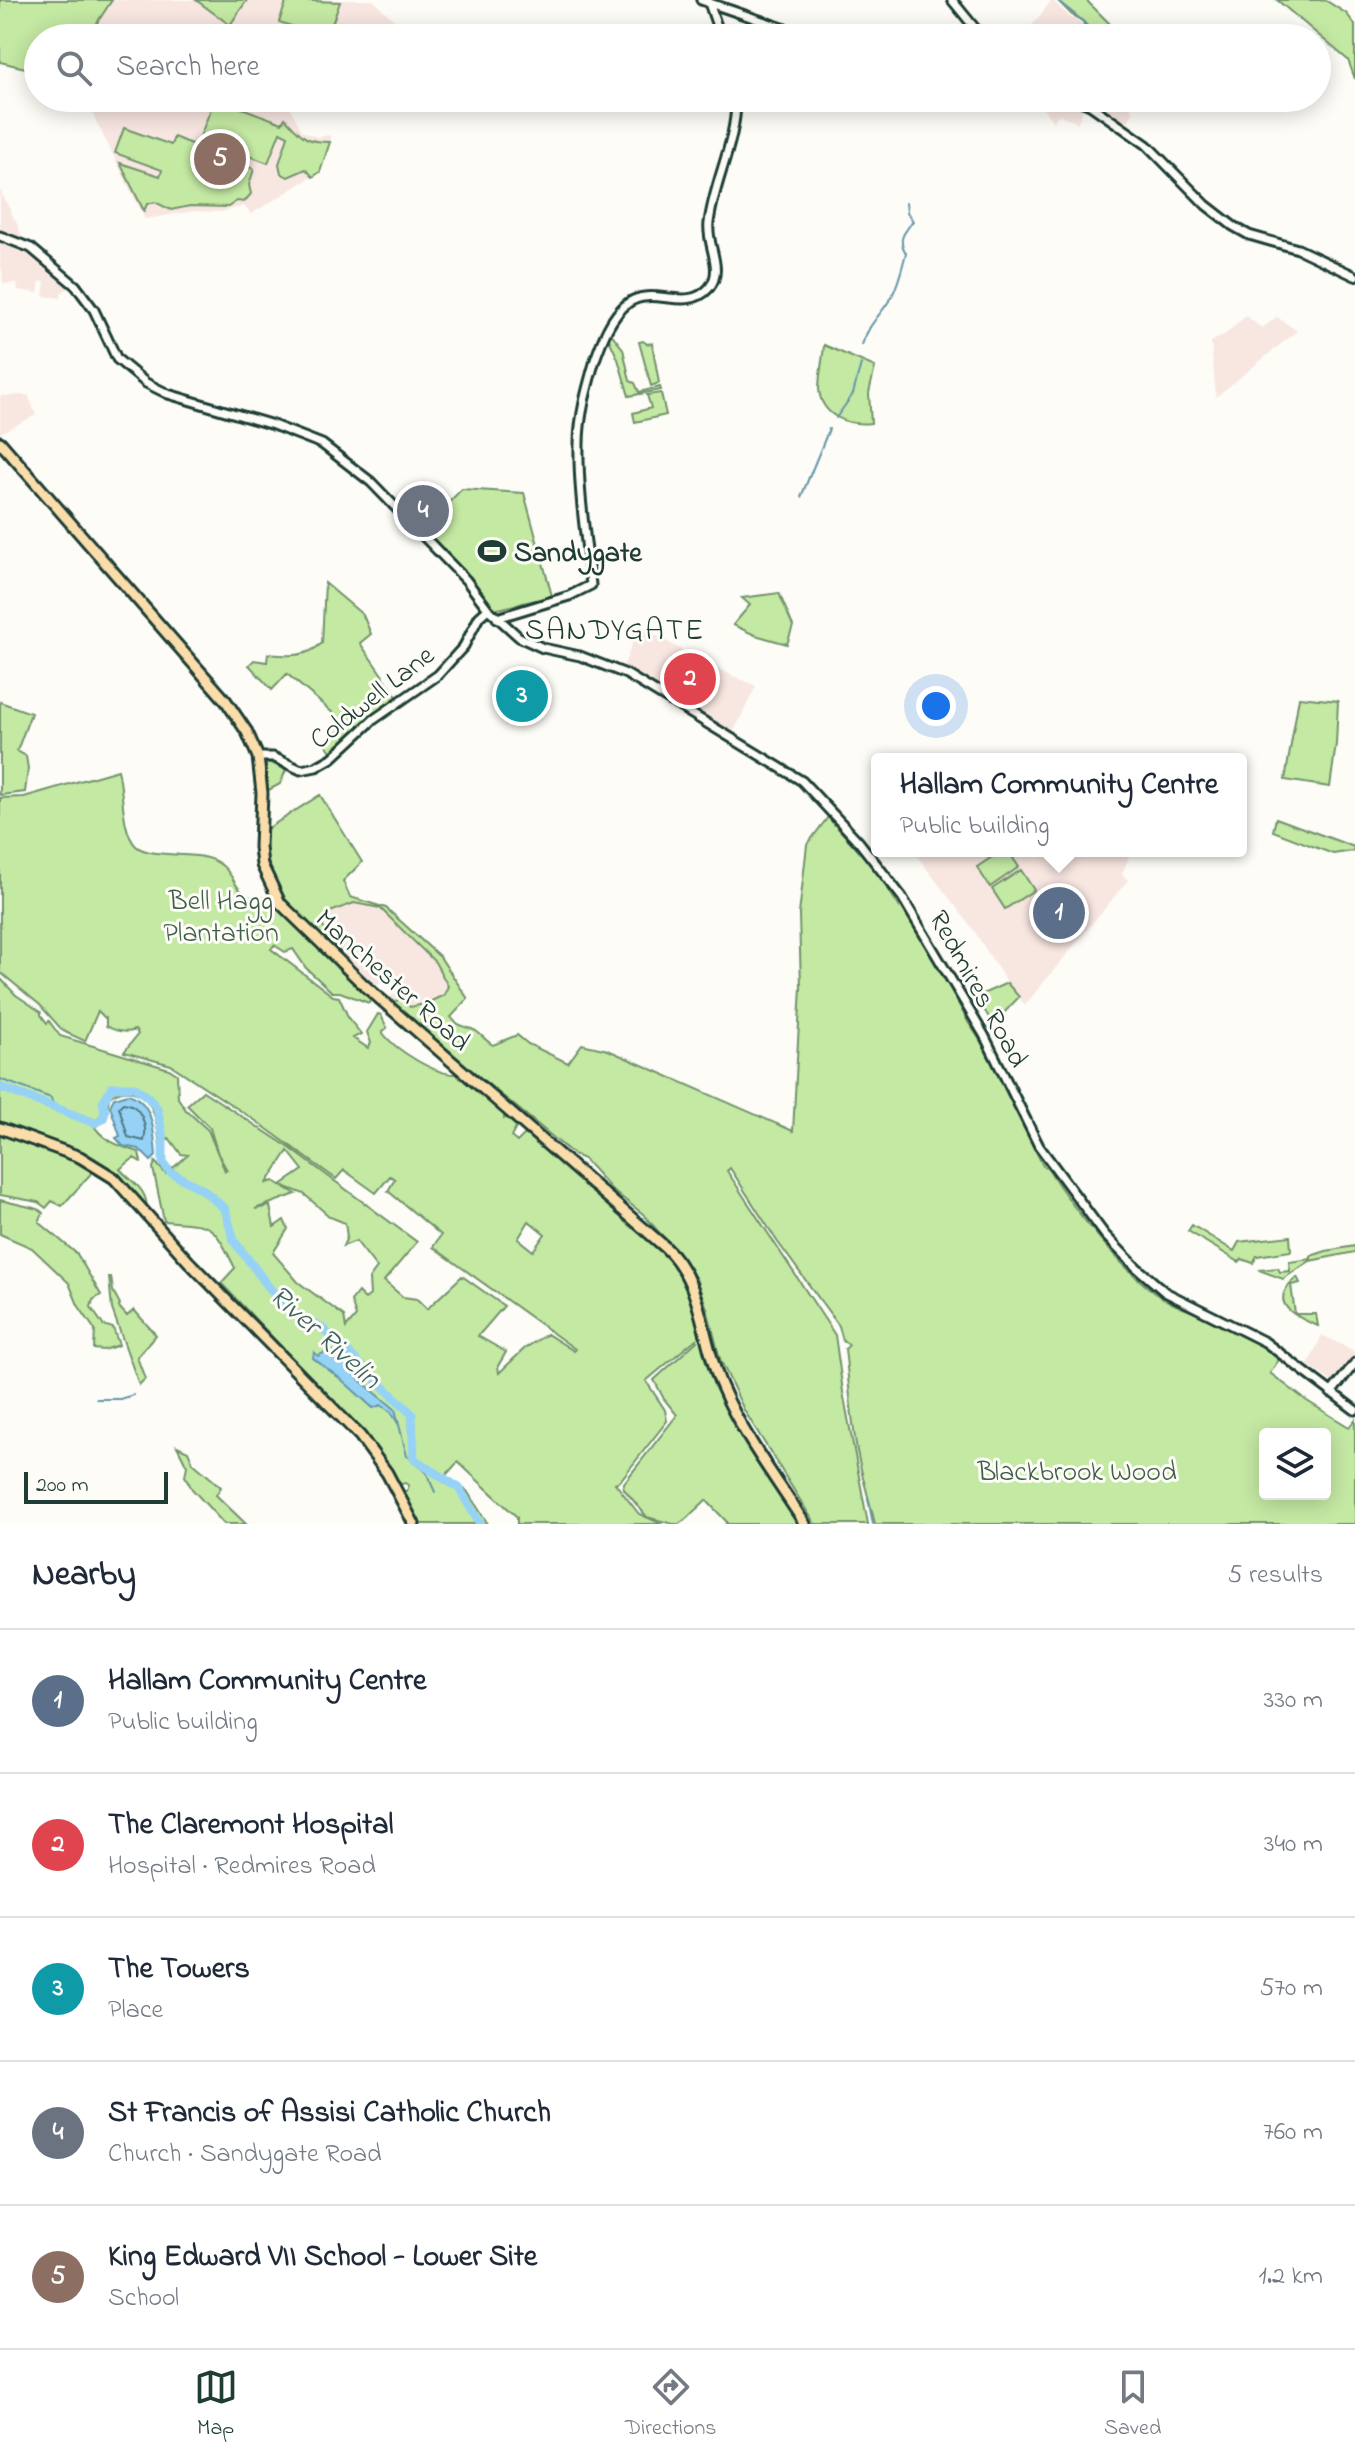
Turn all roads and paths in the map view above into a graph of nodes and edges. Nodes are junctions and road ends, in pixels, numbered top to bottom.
1 (952, 0) edge
2 (705, 1) edge
3 (715, 24) edge
4 (772, 24) edge
5 (972, 24) edge
6 (735, 112) edge
7 (1100, 112) edge
8 (0, 236) edge
9 (1355, 276) edge
10 (0, 442) edge
11 (488, 609) junction
12 (497, 618) junction
13 (258, 757) junction
14 (0, 1128) edge
15 (1355, 1363) edge
16 (1331, 1393) junction
17 (1355, 1410) edge
18 (414, 1524) edge
19 (805, 1524) edge

1 - 5 street
2 - 3 street
2 - 4 street
6 - 12 street
7 - 9 street
8 - 11 street, Redmires Road
10 - 13 main road, Manchester Road
11 - 12 street, Redmires Road
11 - 13 street, Coldwell Lane
12 - 16 street, Redmires Road
13 - 19 main road, Manchester Road
14 - 18 main road
15 - 16 street
16 - 17 street, Redmires Road

